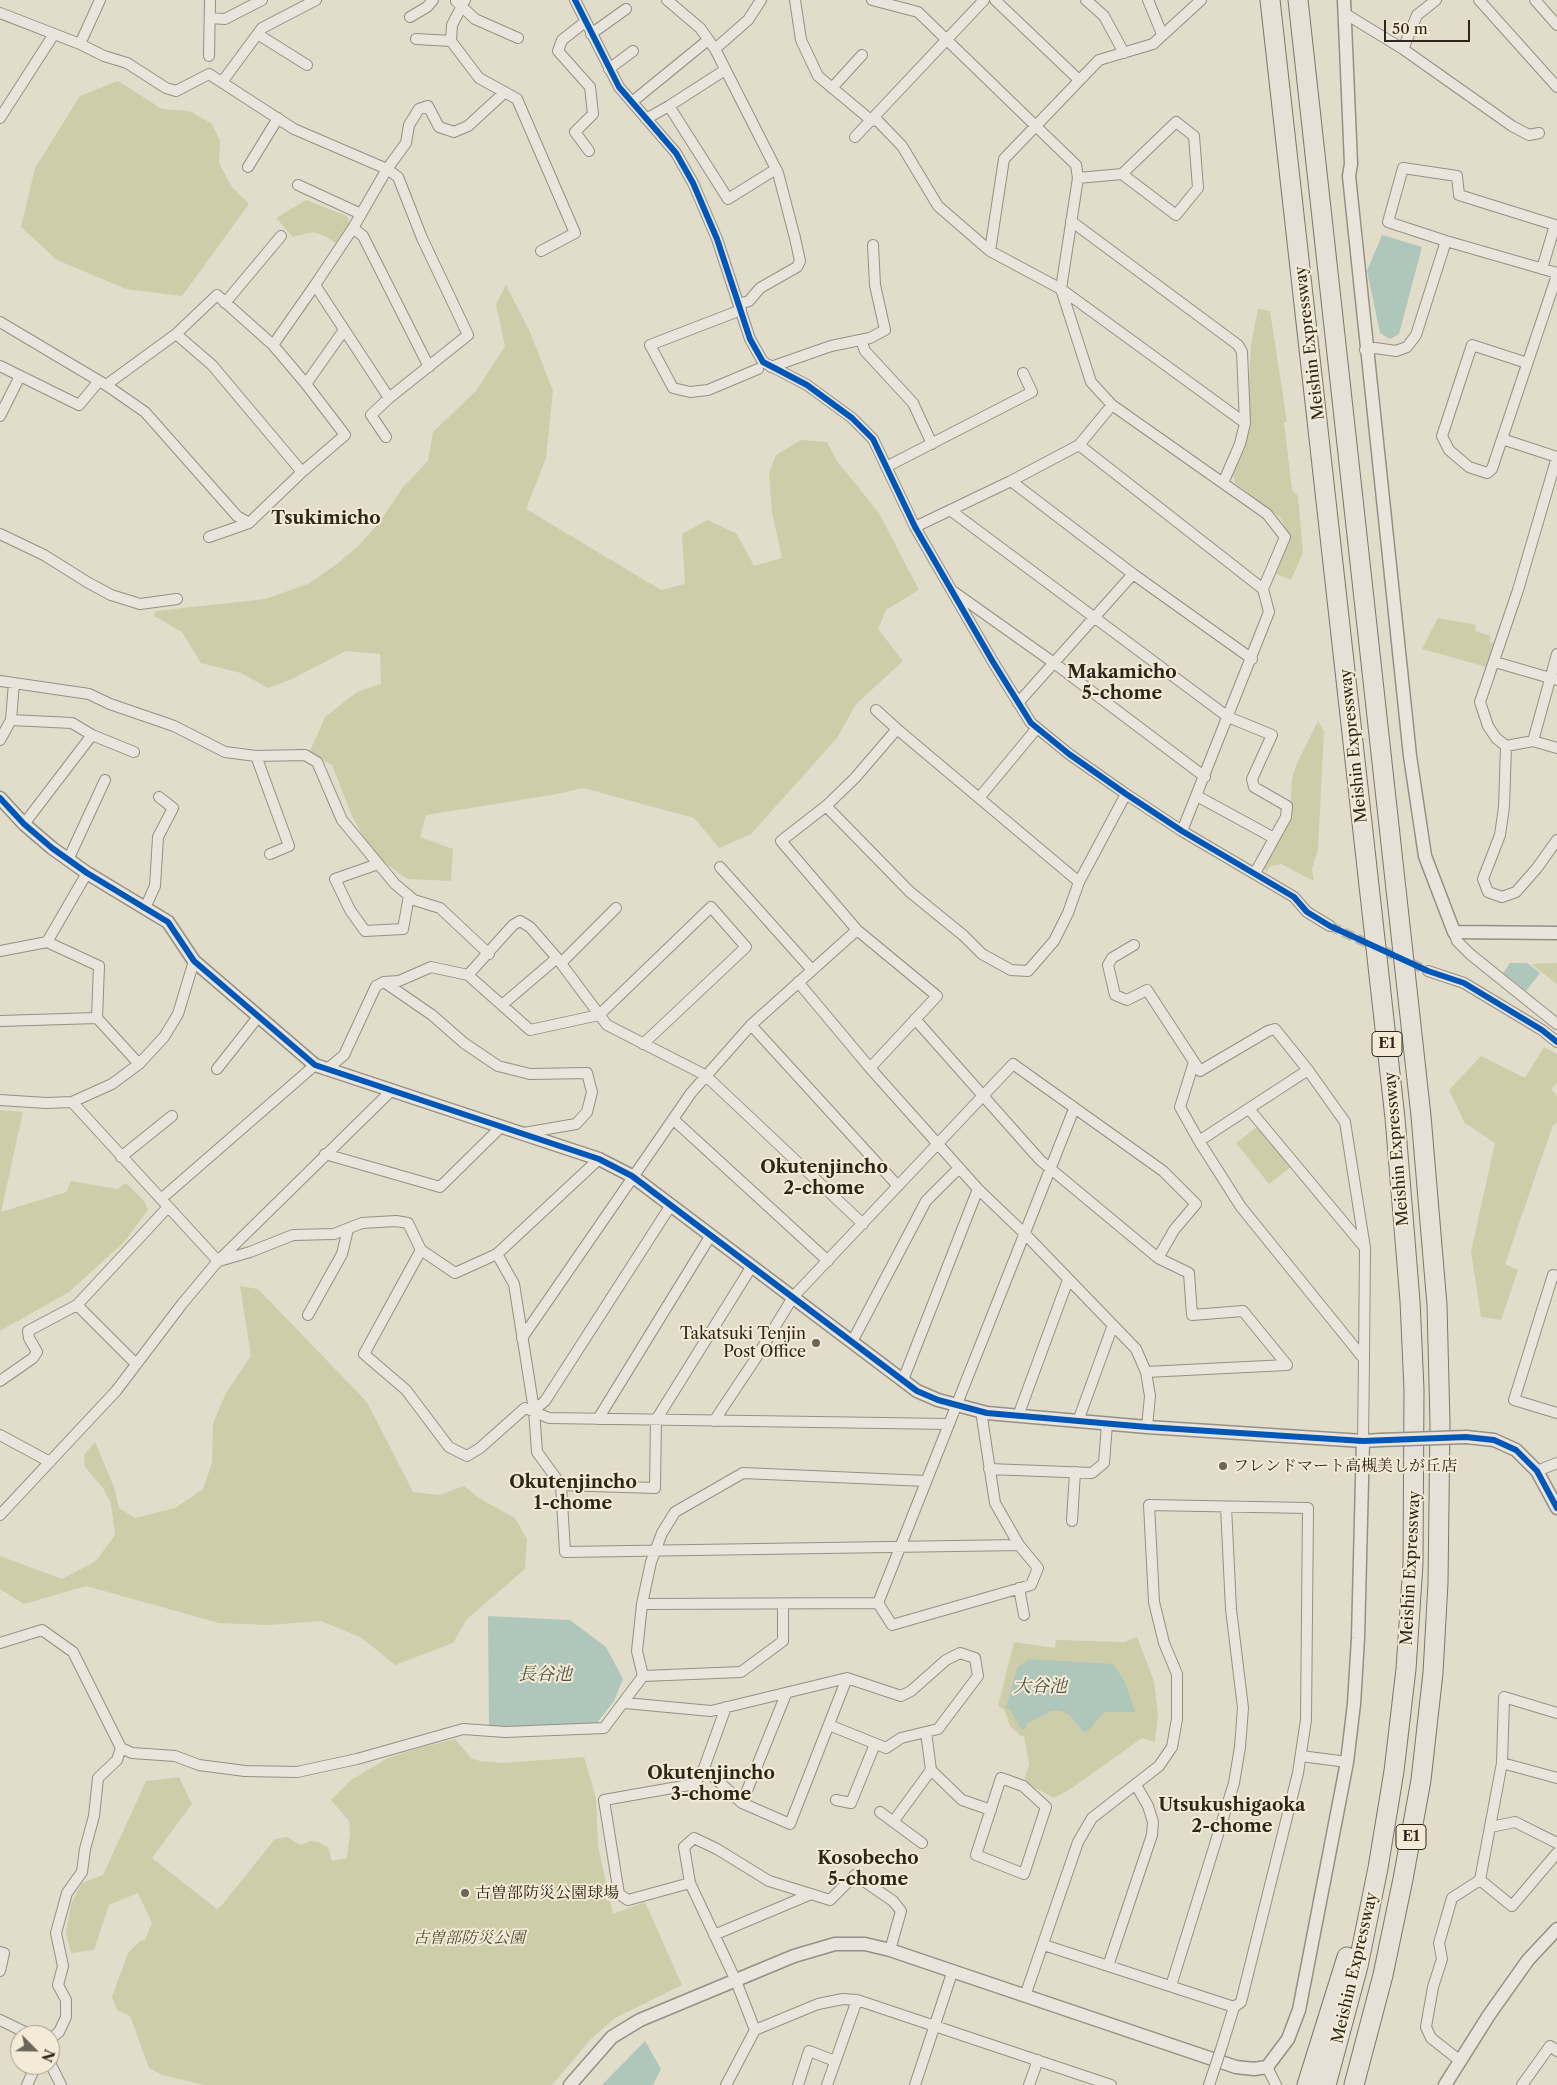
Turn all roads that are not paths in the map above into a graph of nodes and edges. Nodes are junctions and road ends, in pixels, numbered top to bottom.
1 (100, 0) edge
2 (210, 0) edge
3 (262, 0) edge
4 (316, 0) edge
5 (433, 0) edge
6 (574, 0) edge
7 (668, 0) edge
8 (760, 0) edge
9 (795, 0) edge
10 (872, 0) edge
11 (984, 0) edge
12 (995, 0) edge
13 (1086, 0) edge
14 (1148, 0) edge
15 (1202, 0) edge
16 (1270, 0) edge
17 (1298, 0) edge
18 (1436, 0) edge
19 (1479, 0) edge
20 (1536, 0) edge
21 (461, 1) edge
22 (1344, 6) edge
23 (1557, 8) edge
24 (626, 9) dead end
25 (0, 13) edge
26 (1549, 15) junction
27 (410, 17) dead end
28 (210, 18) junction
29 (584, 22) junction
30 (1557, 25) edge
31 (54, 34) junction
32 (591, 34) junction
33 (1162, 34) junction
34 (259, 35) junction
35 (518, 38) dead end
36 (416, 39) dead end
37 (708, 40) junction
38 (945, 40) junction
39 (451, 41) junction
40 (80, 44) junction
41 (715, 49) junction
42 (1403, 49) junction
43 (633, 51) dead end
44 (1124, 53) junction
45 (862, 55) dead end
46 (209, 56) dead end
47 (307, 65) dead end
48 (609, 69) junction
49 (726, 70) junction
50 (1079, 80) junction
51 (222, 82) junction
52 (1557, 87) edge
53 (832, 88) junction
54 (505, 92) junction
55 (632, 102) junction
56 (669, 106) junction
57 (0, 118) edge
58 (278, 118) junction
59 (646, 119) junction
60 (873, 119) junction
61 (1036, 126) junction
62 (1539, 133) dead end
63 (855, 137) dead end
64 (589, 151) dead end
65 (248, 167) dead end
66 (387, 168) junction
67 (776, 169) junction
68 (1122, 174) junction
69 (1078, 178) junction
70 (298, 185) dead end
71 (361, 214) junction
72 (1070, 221) junction
73 (353, 228) junction
74 (281, 236) dead end
75 (1446, 241) junction
76 (872, 245) dead end
77 (541, 251) dead end
78 (990, 251) junction
79 (1542, 268) junction
80 (1557, 274) edge
81 (314, 285) junction
82 (1060, 289) junction
83 (225, 302) junction
84 (740, 307) junction
85 (0, 322) edge
86 (344, 330) junction
87 (176, 334) junction
88 (861, 340) junction
89 (273, 345) junction
90 (1366, 350) junction
91 (1527, 363) junction
92 (0, 366) edge
93 (429, 367) junction
94 (771, 367) junction
95 (758, 369) dead end
96 (1023, 373) dead end
97 (20, 376) junction
98 (103, 383) junction
99 (306, 384) junction
100 (389, 398) junction
101 (1112, 405) junction
102 (0, 416) edge
103 (1245, 423) junction
104 (386, 437) dead end
105 (1502, 439) junction
106 (932, 444) junction
107 (1079, 446) junction
108 (1557, 457) edge
109 (886, 467) junction
110 (302, 472) junction
111 (1011, 481) junction
112 (1223, 483) junction
113 (950, 510) junction
114 (249, 523) junction
115 (915, 527) junction
116 (0, 534) edge
117 (209, 537) dead end
118 (1132, 574) junction
119 (1263, 589) junction
120 (951, 590) junction
121 (176, 599) dead end
122 (1093, 618) junction
123 (1557, 654) edge
124 (1252, 659) junction
125 (1495, 662) junction
126 (1054, 663) junction
127 (1553, 679) edge
128 (0, 681) edge
129 (14, 683) junction
130 (1018, 702) junction
131 (876, 710) dead end
132 (1228, 717) junction
133 (11, 720) junction
134 (1037, 728) junction
135 (897, 729) junction
136 (92, 735) junction
137 (0, 740) edge
138 (1533, 741) junction
139 (1506, 746) junction
140 (1557, 748) edge
141 (134, 752) dead end
142 (256, 756) junction
143 (1205, 776) junction
144 (105, 780) dead end
145 (1126, 794) junction
146 (1197, 796) junction
147 (160, 797) dead end
148 (0, 798) edge
149 (979, 798) junction
150 (826, 806) junction
151 (24, 824) junction
152 (1182, 831) junction
153 (1274, 838) junction
154 (1557, 840) edge
155 (270, 854) dead end
156 (68, 860) junction
157 (378, 864) junction
158 (720, 867) dead end
159 (87, 873) junction
160 (1255, 873) junction
161 (1079, 882) junction
162 (409, 896) junction
163 (145, 908) junction
164 (616, 908) dead end
165 (1330, 926) tunnel mouth
166 (857, 930) junction
167 (1454, 932) junction
168 (1557, 933) edge
169 (48, 942) junction
170 (1134, 945) dead end
171 (0, 951) edge
172 (489, 954) junction
173 (559, 960) junction
174 (194, 961) junction
175 (812, 970) junction
176 (1428, 971) tunnel mouth
177 (468, 975) junction
178 (384, 982) junction
179 (798, 982) junction
180 (502, 1004) junction
181 (599, 1015) junction
182 (258, 1017) junction
183 (97, 1018) junction
184 (915, 1019) junction
185 (0, 1021) edge
186 (1557, 1024) edge
187 (752, 1025) junction
188 (1557, 1042) edge
189 (643, 1044) junction
190 (1194, 1062) junction
191 (139, 1064) junction
192 (321, 1068) junction
193 (870, 1068) junction
194 (217, 1070) dead end
195 (1308, 1070) junction
196 (705, 1075) junction
197 (391, 1090) junction
198 (983, 1097) junction
199 (0, 1100) edge
200 (72, 1102) junction
201 (1074, 1109) junction
202 (1249, 1109) junction
203 (172, 1116) dead end
204 (673, 1119) junction
205 (502, 1126) junction
206 (524, 1133) junction
207 (1200, 1141) junction
208 (938, 1144) junction
209 (325, 1154) junction
210 (121, 1157) junction
211 (599, 1159) junction
212 (959, 1168) junction
213 (1050, 1169) junction
214 (632, 1176) junction
215 (898, 1186) junction
216 (978, 1190) junction
217 (164, 1203) junction
218 (671, 1205) junction
219 (863, 1224) junction
220 (348, 1229) junction
221 (1025, 1234) junction
222 (711, 1235) junction
223 (1365, 1248) junction
224 (421, 1250) junction
225 (497, 1254) junction
226 (1158, 1258) junction
227 (828, 1260) junction
228 (218, 1261) junction
229 (752, 1266) junction
230 (1557, 1276) edge
231 (1068, 1280) junction
232 (793, 1297) junction
233 (77, 1305) junction
234 (308, 1315) dead end
235 (1113, 1325) junction
236 (522, 1338) junction
237 (852, 1342) junction
238 (1364, 1359) junction
239 (136, 1364) junction
240 (1146, 1372) junction
241 (903, 1380) junction
242 (0, 1381) edge
243 (958, 1406) junction
244 (534, 1410) junction
245 (981, 1411) junction
246 (1557, 1413) edge
247 (1018, 1416) junction
248 (598, 1419) junction
249 (656, 1420) junction
250 (714, 1421) junction
251 (1078, 1421) junction
252 (950, 1424) junction
253 (1107, 1424) junction
254 (1147, 1427) junction
255 (0, 1435) edge
256 (1363, 1441) junction
257 (50, 1462) junction
258 (1557, 1463) edge
259 (990, 1469) junction
260 (1537, 1471) junction
261 (1075, 1472) junction
262 (926, 1481) junction
263 (561, 1485) junction
264 (1226, 1507) junction
265 (1557, 1508) edge
266 (0, 1515) edge
267 (1072, 1521) dead end
268 (1019, 1545) junction
269 (900, 1548) junction
270 (655, 1552) junction
271 (1413, 1564) junction
272 (1438, 1583) junction
273 (1019, 1588) junction
274 (878, 1603) junction
275 (642, 1604) junction
276 (783, 1604) junction
277 (1024, 1615) dead end
278 (0, 1643) edge
279 (643, 1676) junction
280 (847, 1678) junction
281 (786, 1694) junction
282 (624, 1703) junction
283 (726, 1708) junction
284 (1557, 1713) edge
285 (829, 1725) junction
286 (926, 1732) junction
287 (875, 1744) junction
288 (121, 1748) junction
289 (1301, 1756) junction
290 (1347, 1762) junction
291 (1502, 1763) junction
292 (704, 1768) junction
293 (931, 1770) junction
294 (1557, 1778) edge
295 (1136, 1785) junction
296 (836, 1800) dead end
297 (742, 1803) junction
298 (991, 1810) junction
299 (880, 1812) dead end
300 (893, 1822) junction
301 (1491, 1827) junction
302 (922, 1843) dead end
303 (1557, 1843) edge
304 (1557, 1853) edge
305 (1480, 1880) junction
306 (690, 1883) junction
307 (810, 1895) junction
308 (1557, 1929) edge
309 (714, 1934) junction
310 (1044, 1945) junction
311 (890, 1950) junction
312 (0, 1952) edge
313 (1108, 1966) junction
314 (953, 1970) junction
315 (0, 1971) edge
316 (736, 1981) junction
317 (1171, 1986) junction
318 (1025, 1996) junction
319 (857, 2000) junction
320 (1234, 2007) junction
321 (934, 2026) junction
322 (60, 2030) edge
323 (755, 2030) junction
324 (1557, 2051) edge
325 (1038, 2060) junction
326 (1459, 2060) junction
327 (835, 2061) junction
328 (1267, 2066) junction
329 (1210, 2080) edge
330 (570, 2085) edge
331 (726, 2085) edge
332 (798, 2085) edge
333 (827, 2085) edge
334 (915, 2085) edge
335 (1029, 2085) edge
336 (1111, 2085) edge
337 (1276, 2085) edge
338 (1307, 2085) edge
339 (1326, 2085) edge
340 (1354, 2085) edge
341 (1364, 2085) edge
342 (1445, 2085) edge
343 (1522, 2085) edge

1 - 40 street
2 - 28 street
3 - 28 street
4 - 34 street
5 - 27 street
6 - 29 street
7 - 37 street
8 - 41 street
9 - 53 street
10 - 38 street
11 - 38 street
12 - 50 street
13 - 44 street
14 - 33 street
15 - 33 street
16 - 271 highway, Meishin Expressway / E1
17 - 272 highway, Meishin Expressway / E1
18 - 42 street
19 - 52 street
20 - 26 street
21 - 35 street
21 - 39 street
22 - 42 street
22 - 90 street
23 - 26 street
24 - 32 street
25 - 31 street
26 - 30 street
28 - 46 street
29 - 32 street
29 - 64 street
31 - 40 street
31 - 57 street
32 - 48 street
33 - 44 street
34 - 47 street
34 - 51 street
36 - 39 street
37 - 41 street
37 - 55 street
38 - 60 street
38 - 61 street
39 - 54 street
40 - 51 street
41 - 49 street
42 - 62 street
43 - 48 street
44 - 50 street
45 - 53 street
48 - 55 street
49 - 56 street
49 - 67 street
50 - 61 street
51 - 58 street
53 - 60 street
54 - 66 street
54 - 77 street
55 - 59 street
56 - 59 street
56 - 67 street
58 - 65 street
58 - 66 street
59 - 84 street
60 - 63 street
60 - 78 street
61 - 69 street
61 - 78 street
66 - 71 street
66 - 93 street
67 - 84 street
68 - 68 street
68 - 69 street
69 - 72 street
70 - 71 street
71 - 73 street
72 - 82 street
72 - 103 street
73 - 81 street
73 - 93 street
74 - 83 street
75 - 79 street
75 - 79 street
75 - 90 street
76 - 88 street
78 - 82 street
79 - 80 street
80 - 91 street
81 - 86 street
81 - 89 street
82 - 101 street
82 - 103 street
83 - 87 street
83 - 89 street
84 - 94 street
84 - 95 street
85 - 98 street
86 - 99 street
86 - 100 street
87 - 98 street
87 - 110 street
88 - 94 street
88 - 106 street
89 - 99 street
90 - 167 street
91 - 105 street
91 - 105 street
92 - 97 street
93 - 100 street
94 - 109 street
96 - 106 street
97 - 98 street
97 - 102 street
98 - 114 street
99 - 110 street
100 - 104 street
101 - 107 street
101 - 112 street
103 - 112 street
105 - 108 street
106 - 109 street
107 - 111 street
107 - 119 street
108 - 125 street
109 - 115 street
110 - 114 street
111 - 113 street
111 - 118 street
112 - 119 street
113 - 115 street
113 - 122 street
114 - 117 street
115 - 120 street
116 - 121 street
118 - 122 street
118 - 124 street
119 - 124 street
120 - 126 street
120 - 130 street
122 - 126 street
122 - 132 street
123 - 127 street
124 - 132 street
125 - 127 street
125 - 139 street
126 - 130 street
126 - 143 street
127 - 138 street
128 - 129 street
129 - 133 street
129 - 142 street
130 - 134 street
131 - 135 street
132 - 143 street
132 - 153 street
133 - 136 street
133 - 137 street
134 - 145 street
134 - 149 street
135 - 149 street
135 - 150 street
136 - 141 street
136 - 151 street
138 - 139 street
138 - 140 street
139 - 154 street
142 - 155 street
142 - 157 street
143 - 146 street
144 - 156 street
145 - 152 street
145 - 161 street
146 - 152 street
146 - 153 street
147 - 163 street
148 - 151 street
149 - 161 street
150 - 161 street
150 - 166 street
151 - 156 street
152 - 160 street
153 - 160 street
156 - 159 street
157 - 162 street
157 - 162 street
158 - 175 street
159 - 163 street
159 - 169 street
160 - 165 street
162 - 172 street
163 - 174 street
164 - 173 street
166 - 175 street
166 - 184 street
167 - 168 street
167 - 186 street
169 - 171 street
169 - 183 street
170 - 190 street
172 - 173 street
172 - 177 street
173 - 180 street
173 - 181 street
174 - 182 street
174 - 191 street
175 - 179 street
176 - 188 street
177 - 178 street
177 - 180 street
178 - 192 street
178 - 206 street
179 - 187 street
179 - 193 street
180 - 181 street
181 - 189 street
181 - 189 street
182 - 192 street
182 - 194 street
183 - 185 street
183 - 191 street
184 - 193 street
184 - 198 street
187 - 196 street
187 - 215 street
189 - 196 street
190 - 195 street
190 - 207 street
191 - 200 street
192 - 197 street
192 - 217 street
193 - 208 street
195 - 202 street
195 - 223 street
196 - 204 street
196 - 219 street
197 - 205 street
197 - 209 street
198 - 201 street
198 - 208 street
198 - 213 street
199 - 200 street
200 - 210 street
201 - 213 street
201 - 226 street
202 - 207 street
202 - 223 street
203 - 210 street
204 - 214 street
204 - 227 street
205 - 206 street
205 - 209 street
206 - 211 street
207 - 238 street
208 - 212 street
208 - 215 street
209 - 228 street
210 - 217 street
211 - 214 street
211 - 225 street
212 - 216 street
212 - 237 street
213 - 221 street
213 - 226 street
214 - 218 street
214 - 236 street
215 - 219 street
216 - 221 street
216 - 241 street
217 - 228 street
217 - 233 street
218 - 222 street
218 - 244 street
219 - 227 street
220 - 224 street
220 - 228 street
220 - 234 street
221 - 231 street
221 - 243 street
222 - 229 street
222 - 248 street
223 - 238 street
224 - 225 street
224 - 244 street
225 - 236 street
226 - 240 street
227 - 232 street
228 - 239 street
229 - 232 street
229 - 249 street
230 - 246 street
231 - 235 street
231 - 247 street
232 - 237 street
232 - 250 street
233 - 239 street
233 - 242 street
235 - 240 street
235 - 251 street
236 - 244 street
237 - 241 street
238 - 256 street
239 - 257 street
240 - 254 street
241 - 243 street
243 - 245 street
243 - 252 street
244 - 248 street
244 - 263 street
245 - 247 street
245 - 259 street
247 - 251 street
248 - 249 street
249 - 250 street
249 - 263 street
250 - 252 street
251 - 253 street
252 - 262 street
253 - 254 street
253 - 261 street
254 - 256 street
255 - 257 street
256 - 260 street, bridge
256 - 290 street
257 - 266 street
258 - 260 street
259 - 261 street
259 - 268 street
260 - 265 street
261 - 267 street
262 - 269 street
262 - 270 street
263 - 270 street
264 - 289 street
264 - 295 street
264 - 317 street
268 - 269 street
268 - 273 street
269 - 270 street
269 - 274 street
270 - 275 street
271 - 338 highway
271 - 339 highway, Meishin Expressway / E1
272 - 340 highway, Meishin Expressway / E1
272 - 341 highway
273 - 274 street
273 - 277 street
274 - 276 street
275 - 276 street
275 - 279 street
276 - 279 street
278 - 288 street
279 - 282 street
280 - 281 street
280 - 285 street
280 - 286 street
281 - 283 street
281 - 297 street
282 - 283 street
282 - 288 street
283 - 292 street
284 - 291 street
285 - 287 street
285 - 297 street
286 - 287 street
286 - 293 street
287 - 296 street
288 - 322 street
289 - 290 street
289 - 320 street
290 - 328 street
291 - 294 street
291 - 301 street
292 - 297 street
292 - 306 street
293 - 298 street
293 - 300 street
295 - 310 street
295 - 313 street
298 - 298 street
299 - 300 street
300 - 302 street
301 - 303 street
301 - 305 street
304 - 305 street
305 - 326 street
306 - 307 street
306 - 309 street
307 - 309 street
307 - 311 street
308 - 326 street
309 - 316 street
310 - 313 street
310 - 318 street
311 - 314 street
311 - 316 street
312 - 315 street
313 - 317 street
314 - 318 street
314 - 321 street
316 - 323 street
316 - 330 street
317 - 320 street
318 - 328 street
319 - 321 street
319 - 323 street
319 - 327 street
320 - 329 street, bridge
321 - 325 street
321 - 334 street
323 - 331 street
324 - 343 street
325 - 335 street
325 - 336 street
326 - 342 street
327 - 332 street
327 - 333 street
328 - 337 street

